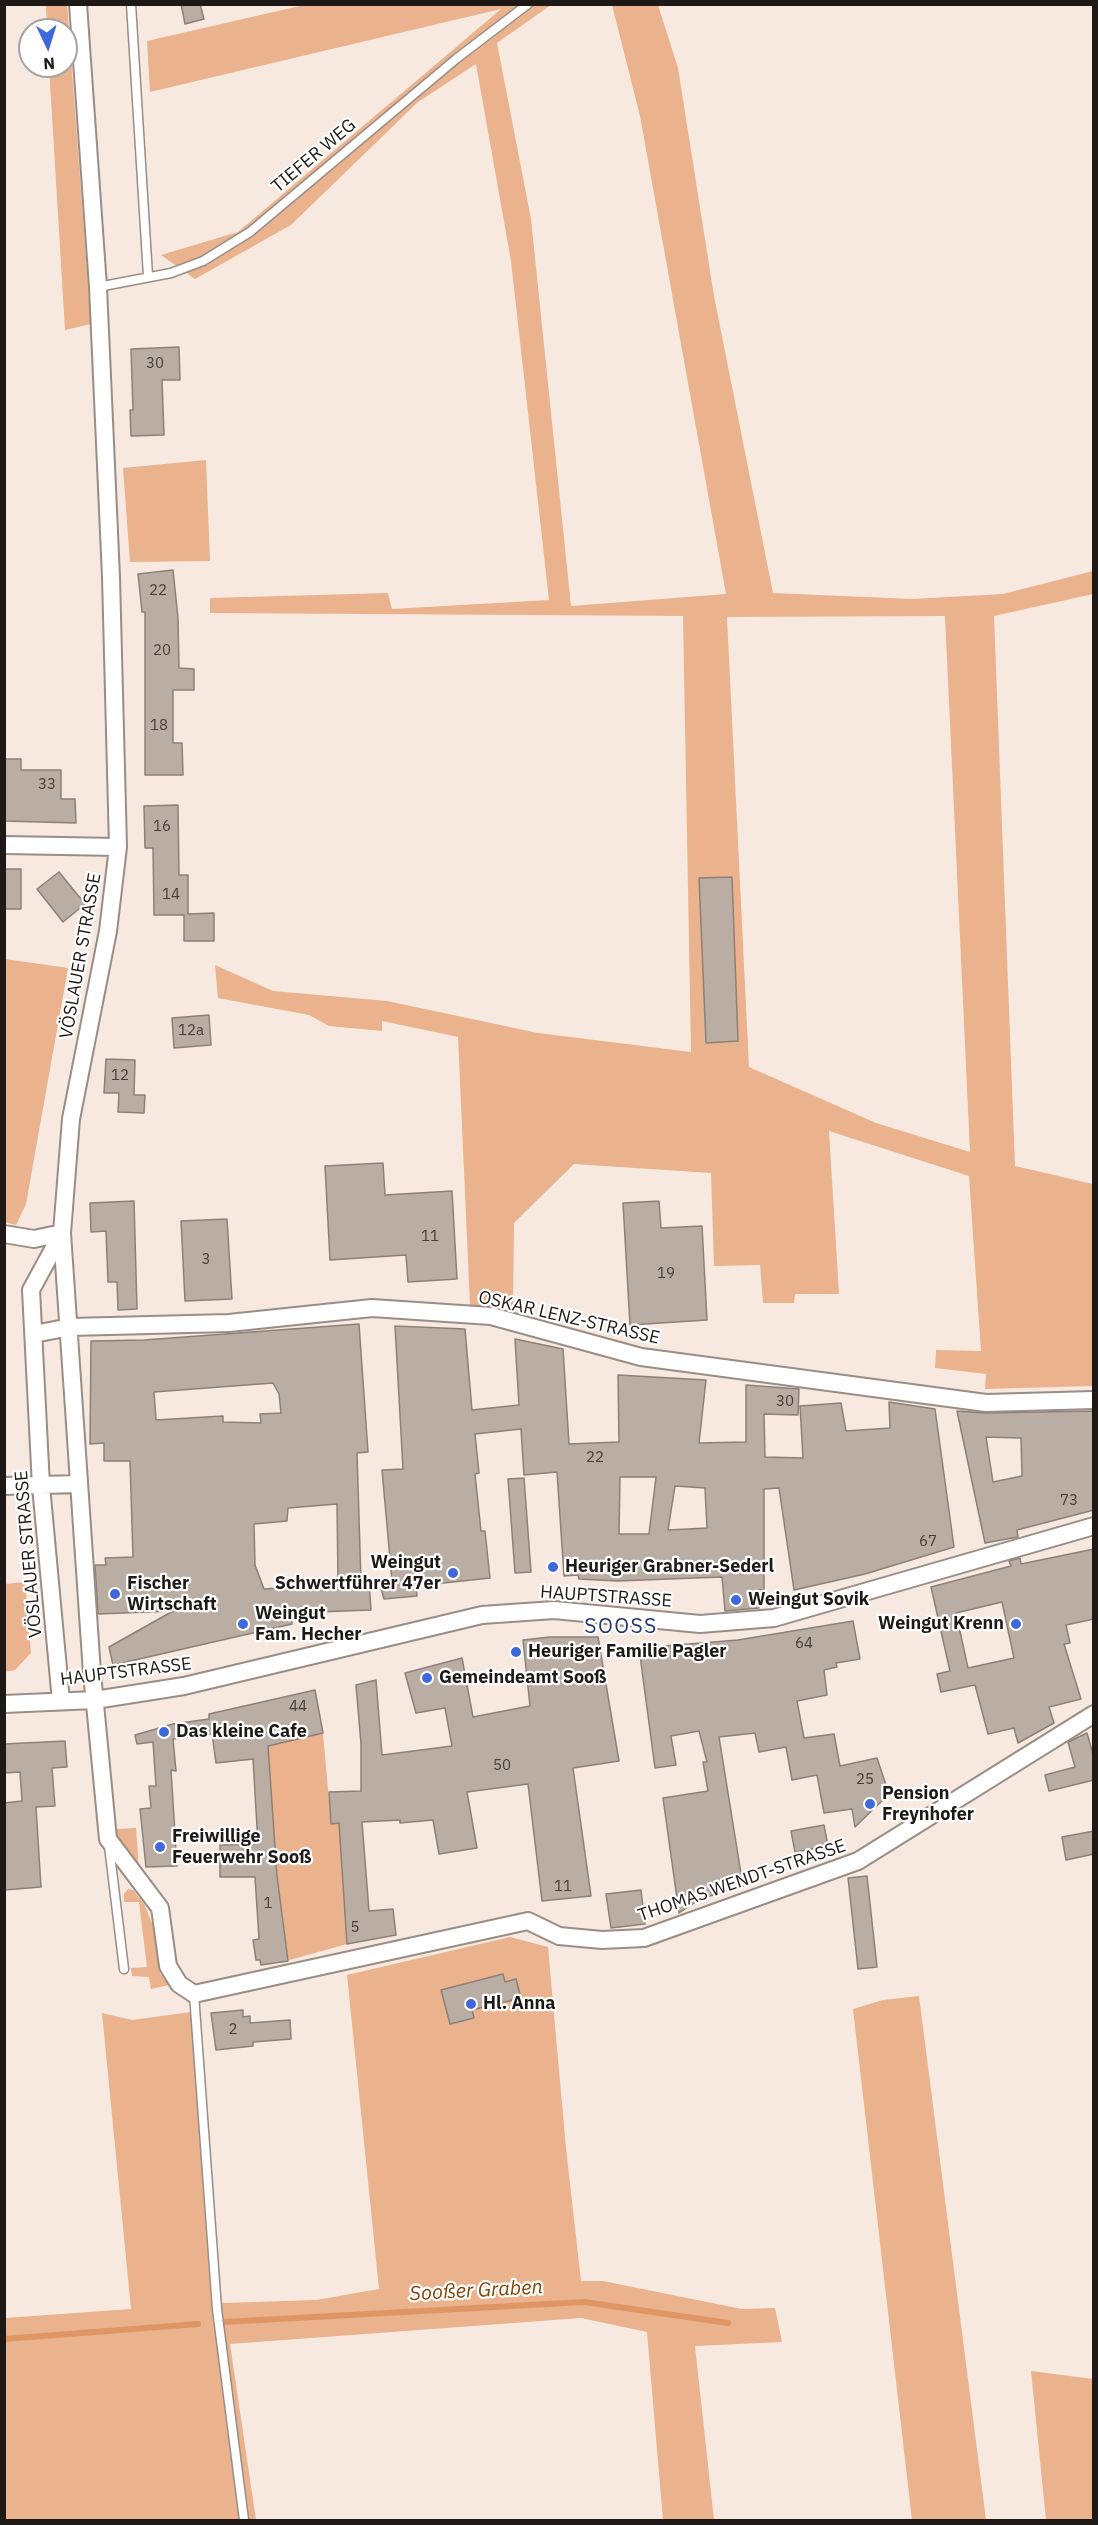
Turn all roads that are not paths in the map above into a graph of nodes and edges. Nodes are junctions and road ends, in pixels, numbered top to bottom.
1 (78, 4) edge
2 (131, 4) edge
3 (528, 4) edge
4 (148, 276) junction
5 (98, 286) junction
6 (4, 845) edge
7 (118, 847) junction
8 (62, 1233) junction
9 (4, 1234) edge
10 (70, 1328) junction
11 (34, 1334) junction
12 (1094, 1400) edge
13 (79, 1484) junction
14 (4, 1486) edge
15 (41, 1486) junction
16 (1094, 1526) edge
17 (95, 1700) junction
18 (61, 1701) junction
19 (4, 1704) edge
20 (1094, 1714) edge
21 (108, 1839) junction
22 (124, 1969) dead end
23 (194, 1994) junction
24 (244, 2520) edge

1 - 5 street, VÖSLAUER STRASSE
2 - 4 lane
3 - 4 lane, TIEFER WEG
4 - 5 lane, TIEFER WEG
5 - 7 street, VÖSLAUER STRASSE
6 - 7 street
7 - 8 street, VÖSLAUER STRASSE
8 - 9 street
8 - 10 street, VÖSLAUER STRASSE
8 - 11 street, VÖSLAUER STRASSE
10 - 11 street, OSKAR LENZ-STRASSE
10 - 12 street, OSKAR LENZ-STRASSE
10 - 13 street, VÖSLAUER STRASSE
11 - 15 street, VÖSLAUER STRASSE
13 - 15 street
13 - 17 street, VÖSLAUER STRASSE
14 - 15 street
15 - 18 street, VÖSLAUER STRASSE
16 - 17 street, HAUPTSTRASSE
17 - 18 street, HAUPTSTRASSE
17 - 21 street, VÖSLAUER STRASSE
18 - 19 street, HAUPTSTRASSE
20 - 23 street, THOMAS WENDT-STRASSE
21 - 22 lane
21 - 23 street
23 - 24 lane

